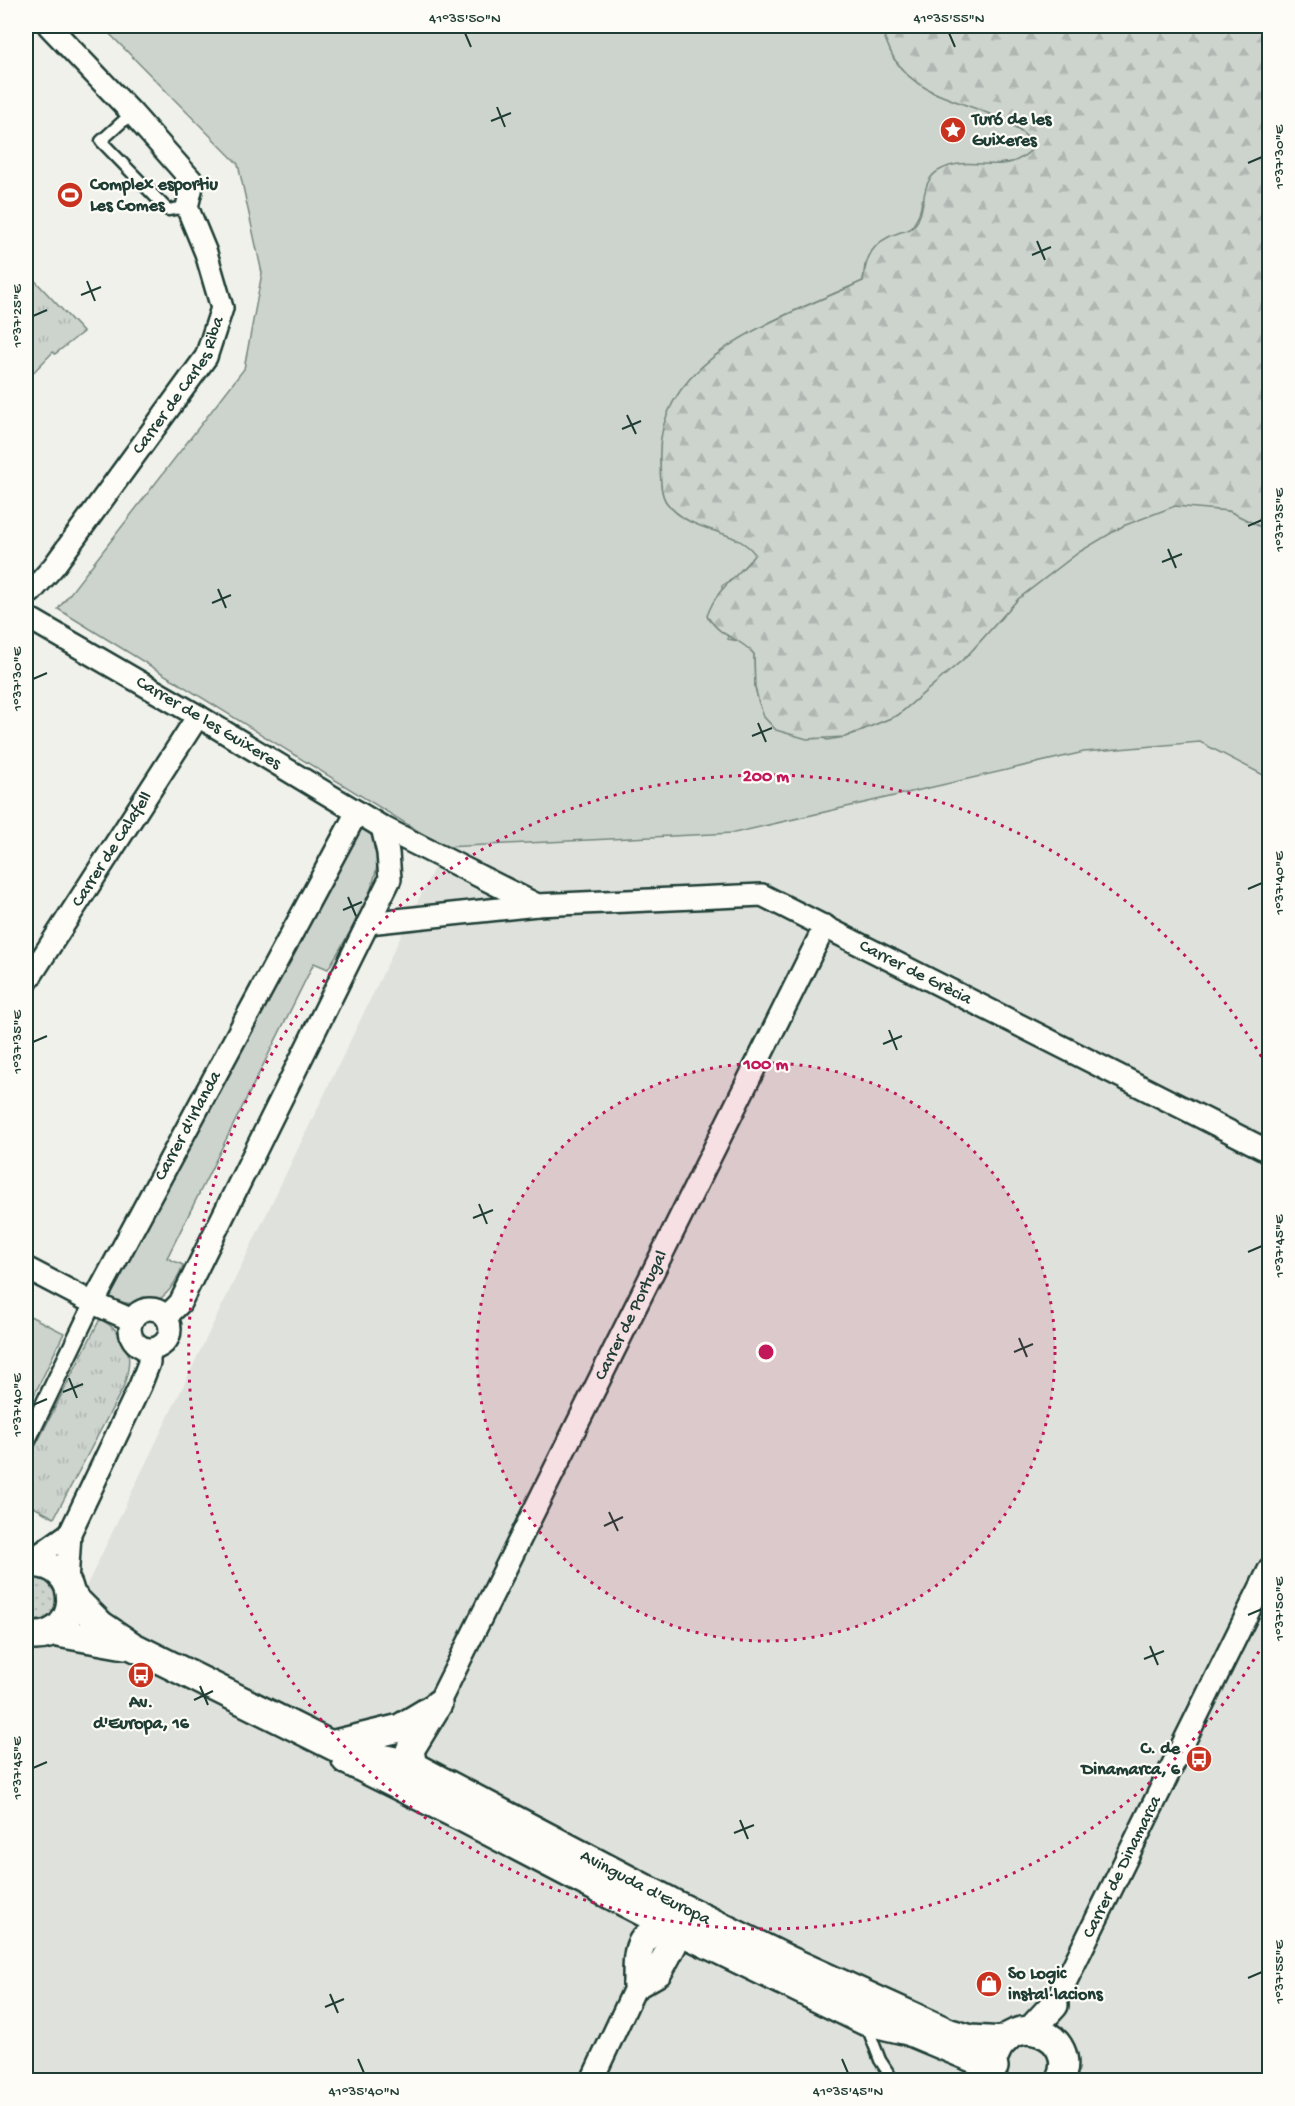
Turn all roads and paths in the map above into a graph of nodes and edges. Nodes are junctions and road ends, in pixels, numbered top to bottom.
1 (49, 26) edge
2 (132, 113) junction
3 (187, 207) junction
4 (28, 590) edge
5 (30, 625) edge
6 (198, 716) junction
7 (357, 812) junction
8 (382, 827) junction
9 (537, 905) junction
10 (368, 923) junction
11 (825, 926) junction
12 (26, 983) edge
13 (1269, 1152) edge
14 (26, 1268) edge
15 (93, 1303) junction
16 (165, 1317) junction
17 (132, 1320) junction
18 (149, 1350) junction
19 (26, 1442) edge
20 (70, 1533) junction
21 (26, 1564) edge
22 (1269, 1568) edge
23 (69, 1589) junction
24 (36, 1638) edge
25 (132, 1646) junction
26 (438, 1704) junction
27 (335, 1746) junction
28 (413, 1766) junction
29 (507, 1841) junction
30 (579, 1854) junction
31 (602, 1890) junction
32 (670, 1926) junction
33 (638, 1948) junction
34 (727, 1952) junction
35 (790, 1961) junction
36 (647, 1978) junction
37 (1054, 2005) joint
38 (875, 2022) junction
39 (1041, 2034) junction
40 (941, 2037) junction
41 (1004, 2041) junction
42 (880, 2060) junction
43 (996, 2074) edge
44 (1066, 2076) edge
45 (592, 2080) edge
46 (882, 2080) edge
47 (893, 2080) edge

1 - 2 street, Carrer de Carles Riba
2 - 3 street, Carrer de Carles Riba
2 - 3 lane
3 - 4 street, Carrer de Carles Riba
4 - 5 street
5 - 6 street, Carrer de les Guixeres
6 - 7 street, Carrer de les Guixeres
6 - 12 street, Carrer de Calafell
7 - 8 street, Carrer de les Guixeres
7 - 15 street, Carrer d'Irlanda
8 - 9 street, Carrer de Grècia
8 - 10 street
9 - 10 street, Carrer de Grècia
9 - 11 street, Carrer de Grècia
10 - 16 street
11 - 13 street, Carrer de Grècia
11 - 26 street, Carrer de Portugal
14 - 15 street
15 - 17 street
15 - 19 street, Carrer d'Irlanda
16 - 17 street
16 - 18 street
17 - 18 street
18 - 20 street
20 - 21 street
20 - 23 street
21 - 23 street, Avinguda d'Europa
22 - 37 street, Carrer de Dinamarca
23 - 24 street
23 - 25 street, Avinguda d'Europa
24 - 25 street, Avinguda d'Europa
25 - 27 street, Avinguda d'Europa
26 - 27 street
26 - 28 street
27 - 28 street, Avinguda d'Europa
27 - 29 street, Avinguda d'Europa
28 - 29 street
28 - 30 street, Avinguda d'Europa
29 - 31 street, Avinguda d'Europa
30 - 32 street
30 - 35 street, Avinguda d'Europa
31 - 32 street, Avinguda d'Europa
31 - 33 street
32 - 33 street
32 - 34 street, Avinguda d'Europa
32 - 35 street
32 - 36 street
33 - 36 street
34 - 36 street
34 - 38 street, Avinguda d'Europa
35 - 40 street, Avinguda d'Europa
36 - 45 street
37 - 39 street
38 - 40 street, Avinguda d'Europa
38 - 42 lane
39 - 41 street
39 - 44 street
40 - 41 street
40 - 43 street, Avinguda d'Europa
41 - 43 street, Avinguda d'Europa
42 - 46 lane
42 - 47 lane

